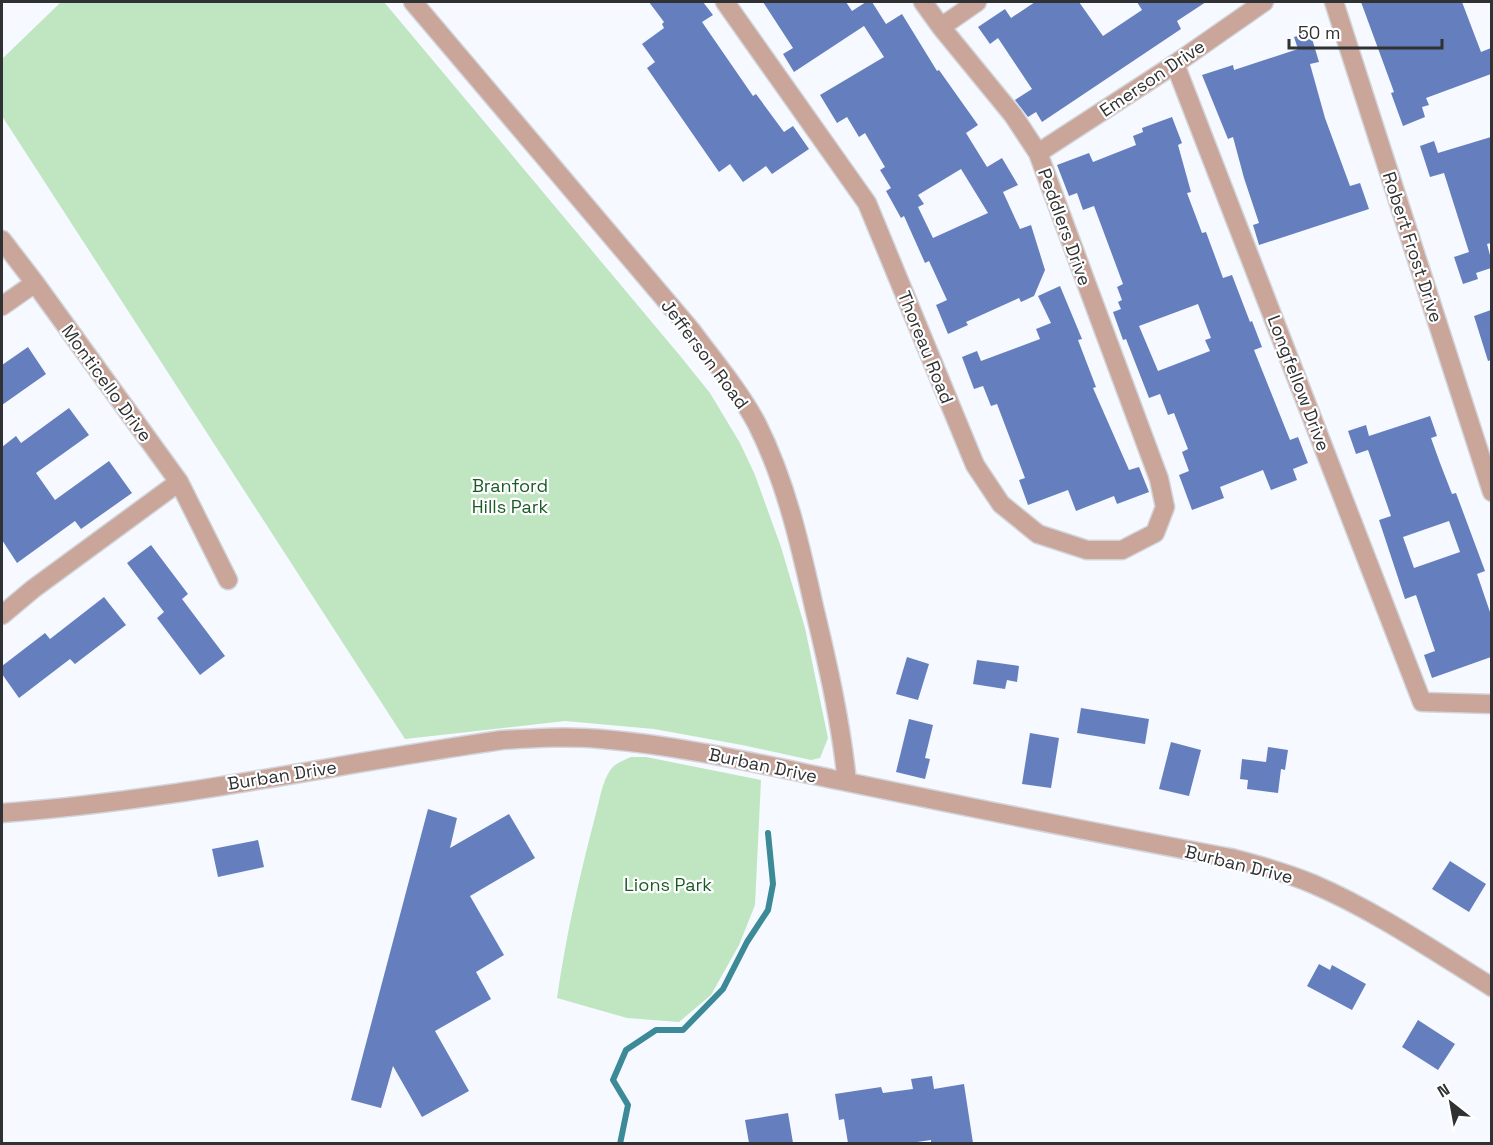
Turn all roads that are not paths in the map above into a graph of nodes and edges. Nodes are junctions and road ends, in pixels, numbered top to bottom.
1 (413, 2) edge
2 (725, 2) edge
3 (923, 2) edge
4 (977, 2) edge
5 (1264, 2) edge
6 (1334, 2) edge
7 (941, 27) junction
8 (1175, 64) junction
9 (1038, 153) junction
10 (2, 240) edge
11 (35, 284) junction
12 (2, 306) edge
13 (1159, 479) joint
14 (179, 482) junction
15 (1491, 492) edge
16 (228, 580) dead end
17 (2, 615) edge
18 (1491, 704) edge
19 (847, 782) junction
20 (2, 813) edge
21 (1491, 987) edge

1 - 19 street, Jefferson Road
2 - 13 street, Thoreau Road
3 - 7 street, Peddlers Drive
4 - 7 street
5 - 8 street, Emerson Drive
6 - 15 street, Robert Frost Drive
7 - 9 street, Peddlers Drive
8 - 9 street, Emerson Drive
8 - 18 street, Longfellow Drive
9 - 13 street, Peddlers Drive
10 - 11 street, Monticello Drive
11 - 12 street
11 - 14 street, Monticello Drive
14 - 16 street, Monticello Drive
14 - 17 street
19 - 20 street, Burban Drive
19 - 21 street, Burban Drive

